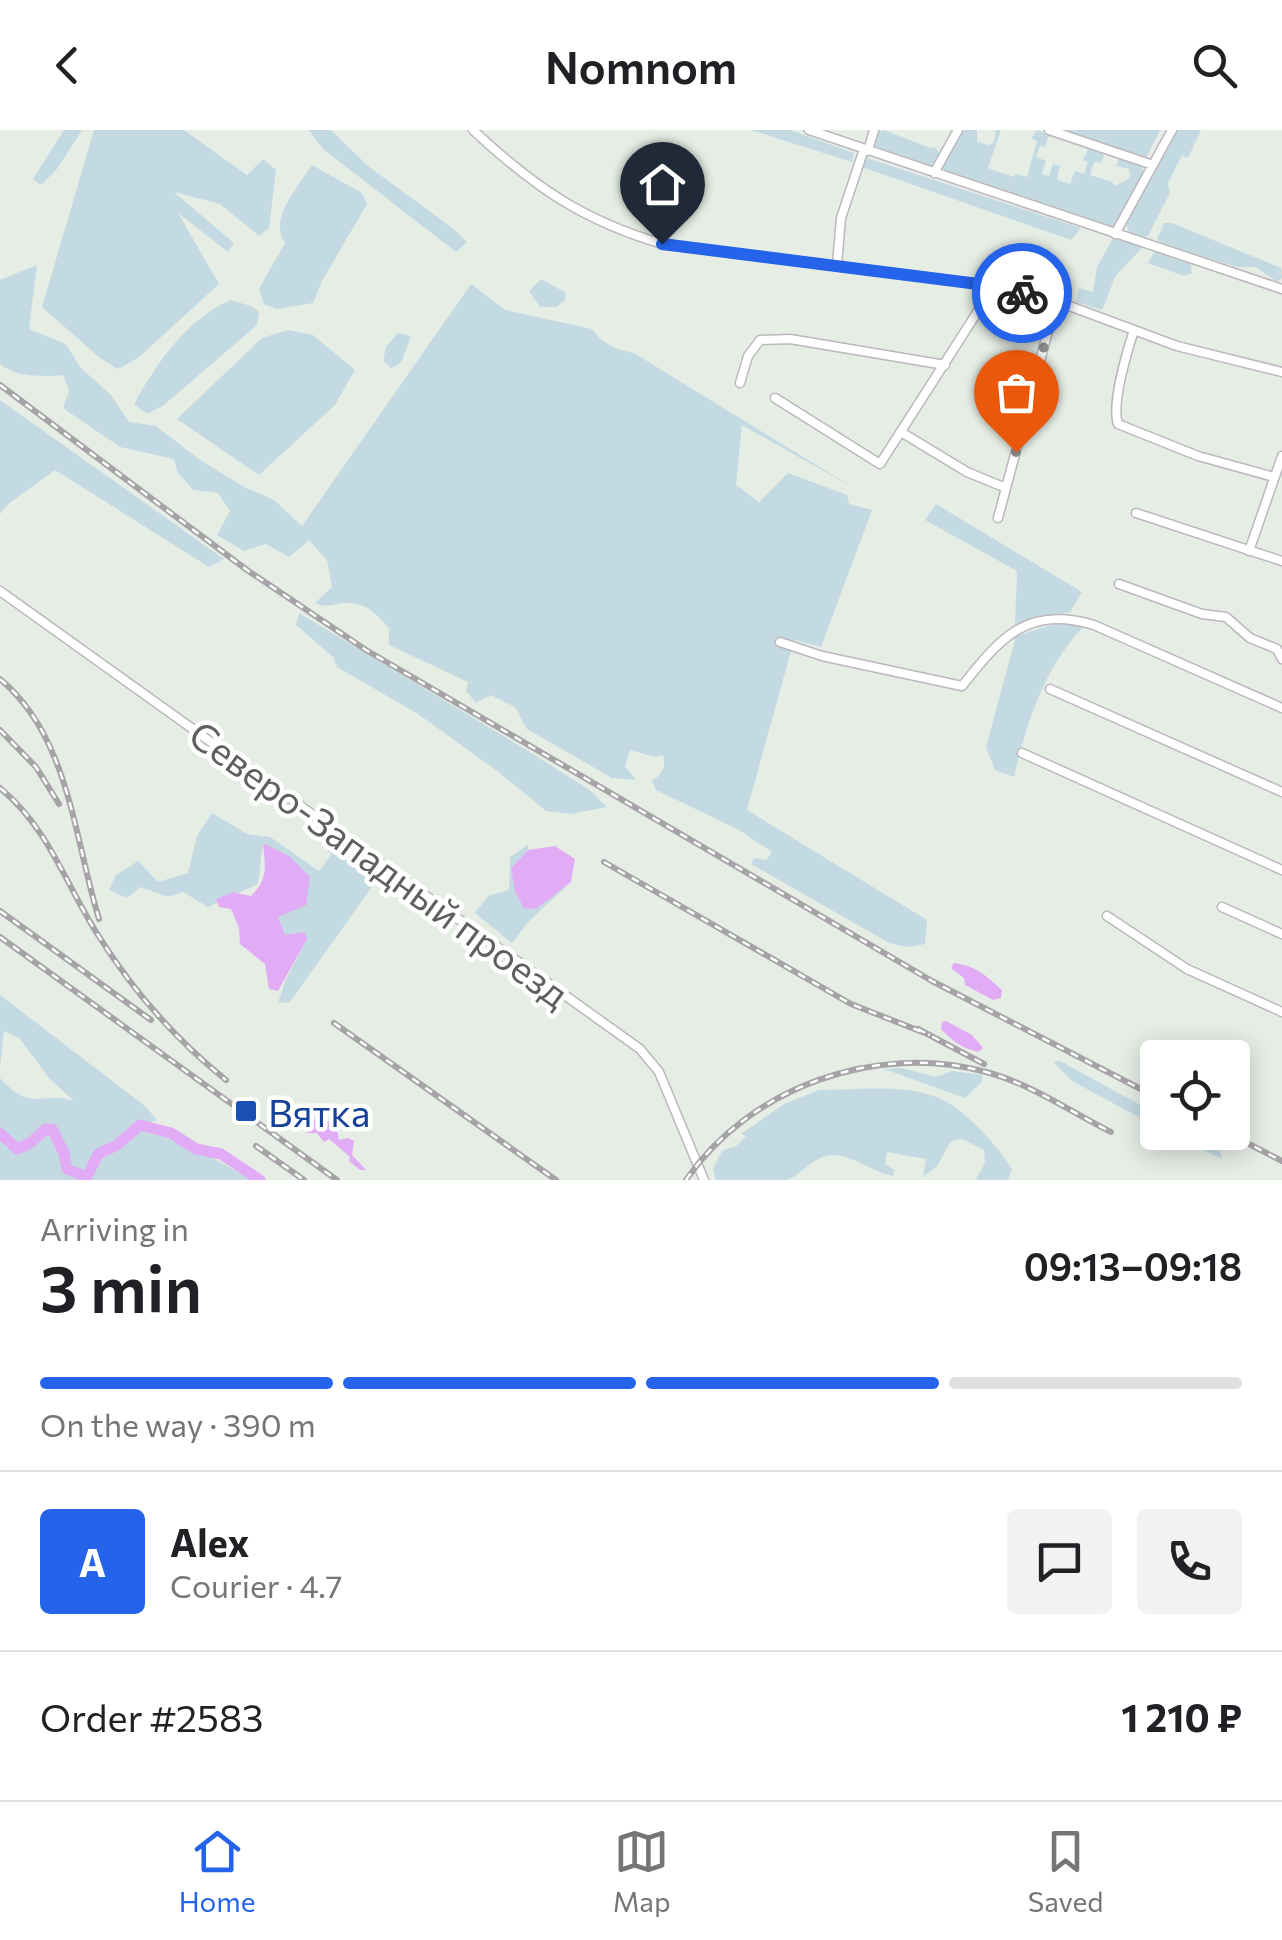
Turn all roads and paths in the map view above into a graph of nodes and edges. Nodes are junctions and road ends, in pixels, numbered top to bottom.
1 (473, 130) edge
2 (809, 130) edge
3 (874, 130) edge
4 (958, 130) edge
5 (1049, 130) edge
6 (1172, 130) edge
7 (866, 150) junction
8 (1153, 165) junction
9 (934, 173) junction
10 (1115, 234) junction
11 (837, 265) junction
12 (994, 286) junction
13 (1282, 289) edge
14 (1056, 301) junction
15 (1134, 330) junction
16 (945, 365) junction
17 (1282, 372) edge
18 (740, 383) dead end
19 (775, 398) dead end
20 (901, 432) junction
21 (1282, 456) edge
22 (1274, 477) junction
23 (1006, 488) junction
24 (1136, 514) dead end
25 (998, 518) dead end
26 (1248, 550) junction
27 (1282, 561) edge
28 (1119, 584) dead end
29 (0, 591) edge
30 (780, 642) dead end
31 (1282, 659) edge
32 (1050, 689) dead end
33 (1282, 708) edge
34 (1022, 753) dead end
35 (1282, 792) edge
36 (1282, 870) edge
37 (1222, 907) dead end
38 (1107, 916) dead end
39 (1282, 934) edge
40 (1282, 1012) edge
41 (704, 1180) edge

1 - 11 street
2 - 7 street
3 - 7 street
4 - 9 street
5 - 8 street
6 - 8 street
7 - 9 street
7 - 11 street
8 - 10 street
9 - 10 street
10 - 13 street
11 - 12 street
12 - 14 street
12 - 16 street
14 - 15 street
14 - 23 street
15 - 17 street
15 - 22 street
16 - 18 street
16 - 20 street
19 - 20 street
20 - 23 street
21 - 22 street
22 - 26 street
23 - 25 street
24 - 26 street
26 - 27 street
28 - 31 street
29 - 41 street, Северо-Западный проезд
30 - 33 street
32 - 35 street
34 - 36 street
37 - 39 street
38 - 40 street

